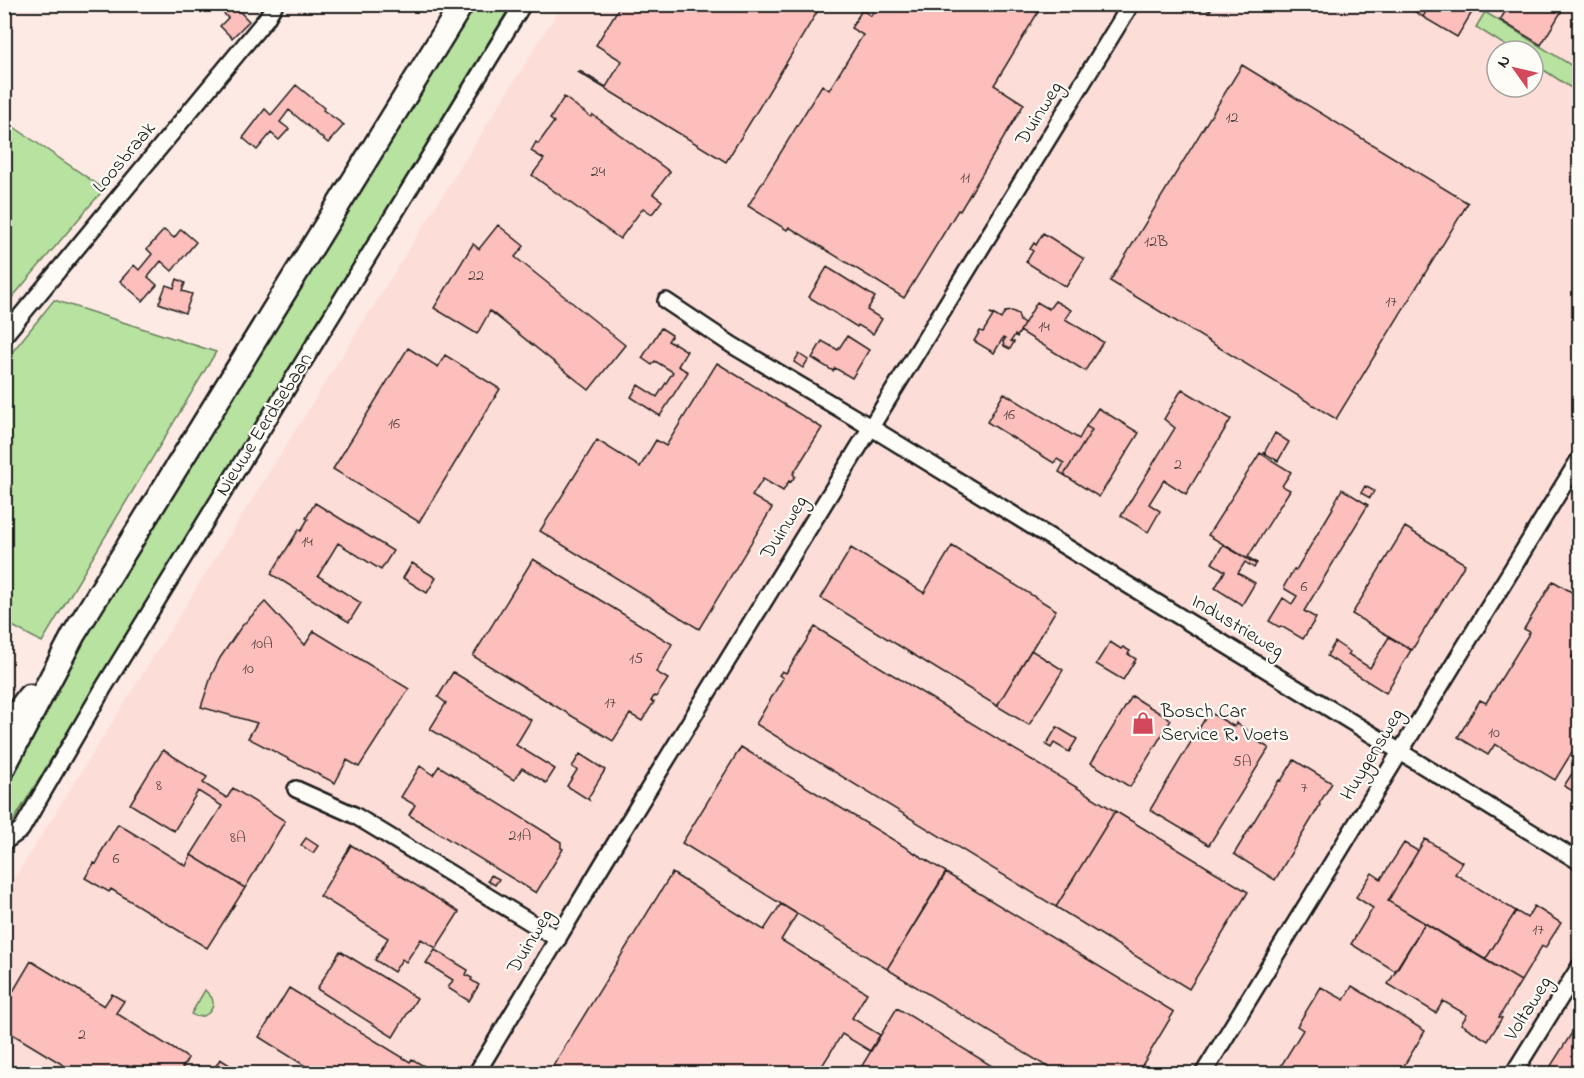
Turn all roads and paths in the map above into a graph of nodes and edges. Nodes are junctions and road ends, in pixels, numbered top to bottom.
1 (275, 4) edge
2 (462, 4) edge
3 (523, 4) edge
4 (1131, 4) edge
5 (666, 301) dead end
6 (4, 336) edge
7 (872, 428) junction
8 (1580, 458) edge
9 (74, 634) junction
10 (4, 730) edge
11 (1400, 751) junction
12 (4, 767) edge
13 (296, 789) dead end
14 (4, 842) edge
15 (1580, 862) edge
16 (558, 939) junction
17 (1580, 966) edge
18 (476, 1074) edge
19 (1203, 1074) edge
20 (1514, 1074) edge

1 - 6 street, Loosbraak
2 - 9 main road
3 - 14 street, Nieuwe Eerdsebaan
4 - 7 street, Duinweg
5 - 7 street, Industrieweg
7 - 11 street, Industrieweg
7 - 16 street, Duinweg
8 - 11 street, Huygensweg
9 - 10 main road
9 - 12 main road
11 - 15 street, Industrieweg
11 - 19 street, Huygensweg
13 - 16 street
16 - 18 street, Duinweg
17 - 20 street, Voltaweg

